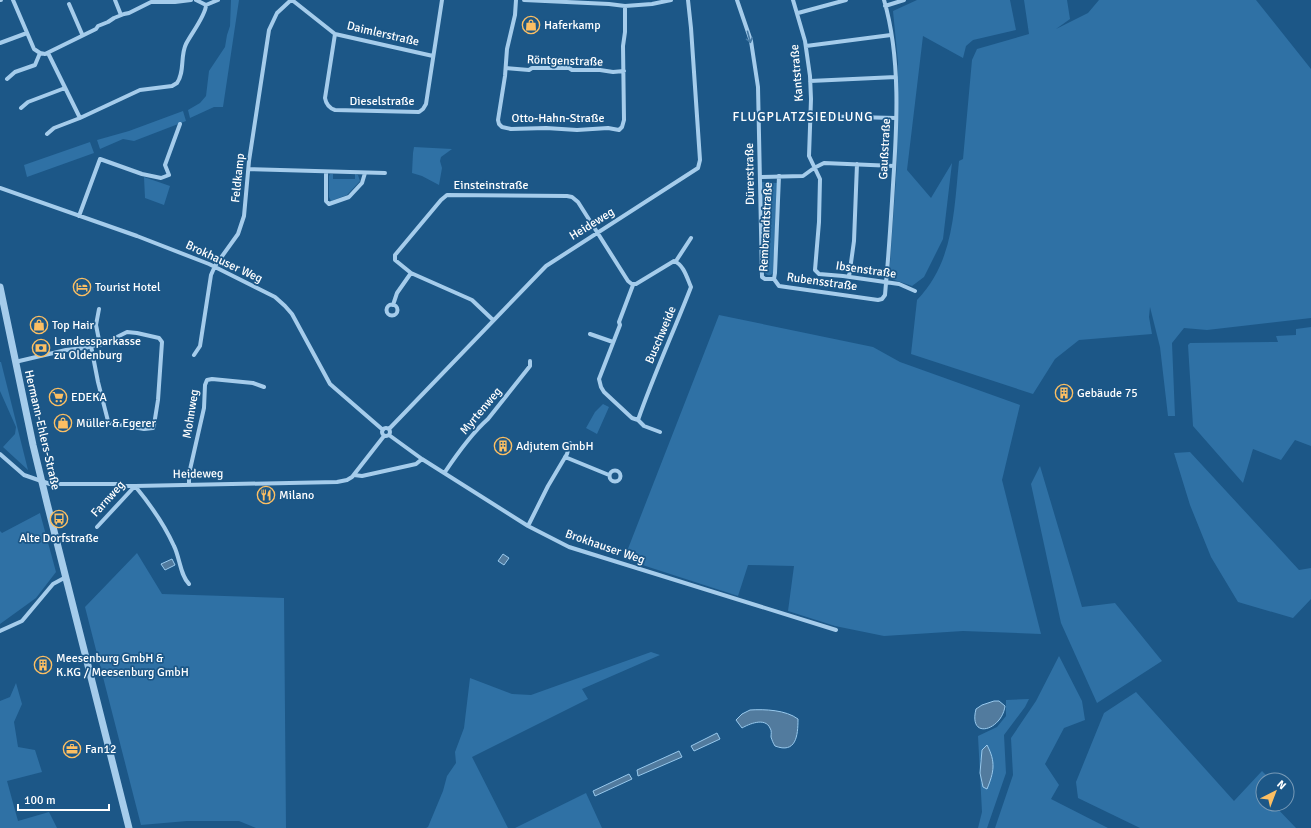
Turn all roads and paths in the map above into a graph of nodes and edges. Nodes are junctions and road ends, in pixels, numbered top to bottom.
1 (12, 0) edge
2 (115, 0) edge
3 (191, 0) edge
4 (196, 0) edge
5 (218, 0) edge
6 (291, 0) edge
7 (442, 0) edge
8 (516, 0) edge
9 (524, 0) edge
10 (671, 0) edge
11 (688, 0) edge
12 (737, 0) edge
13 (793, 0) edge
14 (846, 0) edge
15 (884, 0) edge
16 (904, 0) edge
17 (157, 1) edge
18 (546, 1) edge
19 (609, 2) edge
20 (69, 4) dead end
21 (206, 5) junction
22 (625, 6) junction
23 (886, 6) junction
24 (798, 13) junction
25 (121, 15) junction
26 (27, 33) junction
27 (82, 34) junction
28 (336, 34) junction
29 (891, 35) junction
30 (0, 43) edge
31 (806, 46) junction
32 (40, 53) junction
33 (48, 53) junction
34 (433, 56) junction
35 (506, 68) junction
36 (624, 71) junction
37 (896, 77) junction
38 (7, 79) dead end
39 (810, 81) junction
40 (65, 88) junction
41 (21, 108) dead end
42 (810, 116) junction
43 (80, 118) junction
44 (896, 118) junction
45 (180, 124) dead end
46 (47, 134) dead end
47 (857, 164) junction
48 (894, 166) junction
49 (814, 168) junction
50 (249, 169) junction
51 (326, 172) junction
52 (365, 173) junction
53 (385, 173) dead end
54 (779, 176) junction
55 (760, 177) junction
56 (0, 188) edge
57 (79, 216) junction
58 (597, 233) junction
59 (691, 238) dead end
60 (676, 262) junction
61 (215, 266) junction
62 (815, 270) joint
63 (411, 273) junction
64 (849, 277) junction
65 (763, 278) joint
66 (774, 279) junction
67 (886, 283) junction
68 (632, 284) junction
69 (0, 287) edge
70 (915, 290) dead end
71 (882, 299) joint
72 (393, 305) dead end
73 (99, 309) dead end
74 (493, 320) junction
75 (590, 334) dead end
76 (614, 342) junction
77 (100, 345) junction
78 (91, 346) junction
79 (194, 355) dead end
80 (530, 361) dead end
81 (15, 362) junction
82 (264, 387) dead end
83 (638, 420) junction
84 (389, 429) junction
85 (383, 430) junction
86 (660, 432) dead end
87 (389, 435) junction
88 (384, 436) junction
89 (570, 443) dead end
90 (0, 454) edge
91 (565, 457) junction
92 (422, 459) junction
93 (445, 472) junction
94 (354, 475) junction
95 (609, 475) dead end
96 (42, 481) junction
97 (189, 484) junction
98 (134, 486) junction
99 (528, 526) junction
100 (97, 527) dead end
101 (66, 577) junction
102 (189, 584) dead end
103 (836, 630) dead end
104 (0, 632) edge
105 (130, 828) edge

1 - 26 street
2 - 25 street
3 - 17 street
4 - 21 street
5 - 21 street
6 - 28 street, Daimlerstraße
6 - 50 street, Feldkamp
7 - 34 street, Dieselstraße
8 - 35 street, Otto-Hahn-Straße
9 - 18 street
10 - 22 street
11 - 58 street, Heideweg
12 -> 55 street, Dürerstraße
13 - 24 street, Kantstraße
14 - 24 street
15 - 23 street, Gaußstraße
16 - 23 street
17 - 25 street
18 - 19 street
19 - 22 street
20 - 27 street
21 - 43 street
22 - 36 street, Otto-Hahn-Straße
23 - 29 street, Gaußstraße
24 - 31 street, Kantstraße
25 - 27 street
26 - 30 street
26 - 32 street
27 - 33 street
28 - 34 street, Daimlerstraße
28 - 34 street, Dieselstraße
29 - 31 street
29 - 37 street, Gaußstraße
31 - 39 street, Kantstraße
32 - 33 street
32 - 38 street
33 - 40 street
35 - 36 street, Röntgenstraße
35 - 36 street, Otto-Hahn-Straße
37 - 39 street
37 - 44 street, Gaußstraße
39 - 42 street, Kantstraße
40 - 41 street
40 - 43 street
42 - 44 street
42 - 49 street, Kantstraße
43 - 46 street
44 - 48 street, Gaußstraße
45 - 57 street
47 - 48 street
47 - 49 street
47 - 64 street
48 - 67 street, Gaußstraße
49 - 54 street
49 - 62 street, Kantstraße
50 - 51 street
50 - 61 street, Feldkamp
51 - 52 street
51 - 52 street
52 - 53 street
54 - 55 street
54 - 66 street, Rembrandtstraße
55 - 65 street, Dürerstraße
56 - 57 street, Brokhauser Weg
57 - 61 street, Brokhauser Weg
58 - 63 street, Einsteinstraße
58 - 68 street
58 - 74 street, Heideweg
59 - 60 street
60 - 68 street
60 - 83 street, Buschweide
61 - 79 street, Feldkamp
61 - 85 street, Brokhauser Weg
62 - 64 street, Ibsenstraße
63 - 72 street
63 - 74 street, Einsteinstraße
64 - 67 street, Ibsenstraße
65 - 66 street, Rubensstraße
66 - 71 street, Rubensstraße
67 - 70 street, Ibsenstraße
67 - 71 street, Gaußstraße
68 - 76 street
69 - 81 street, Hermann-Ehlers-Straße
73 - 77 street
74 - 84 street, Heideweg
75 - 76 street
76 - 83 street
77 - 78 street
77 - 78 street
78 - 81 street
80 - 93 street, Myrtenweg
81 - 96 street, Hermann-Ehlers-Straße
82 - 97 street, Mohnweg
83 - 86 street
84 - 85 street
84 - 87 street
85 - 88 street
87 - 88 street
87 - 92 street, Brokhauser Weg
88 - 94 street
89 - 91 street
90 - 96 street
91 - 95 street
91 - 99 street
92 - 93 street, Brokhauser Weg
92 - 94 street, Heideweg
93 - 99 street, Brokhauser Weg
94 - 97 street, Heideweg
96 - 98 street, Heideweg
96 - 101 street, Hermann-Ehlers-Straße
97 - 98 street, Heideweg
98 - 100 street, Farnweg
98 - 102 street
99 - 103 street, Brokhauser Weg
101 - 104 street
101 - 105 street, Hermann-Ehlers-Straße

